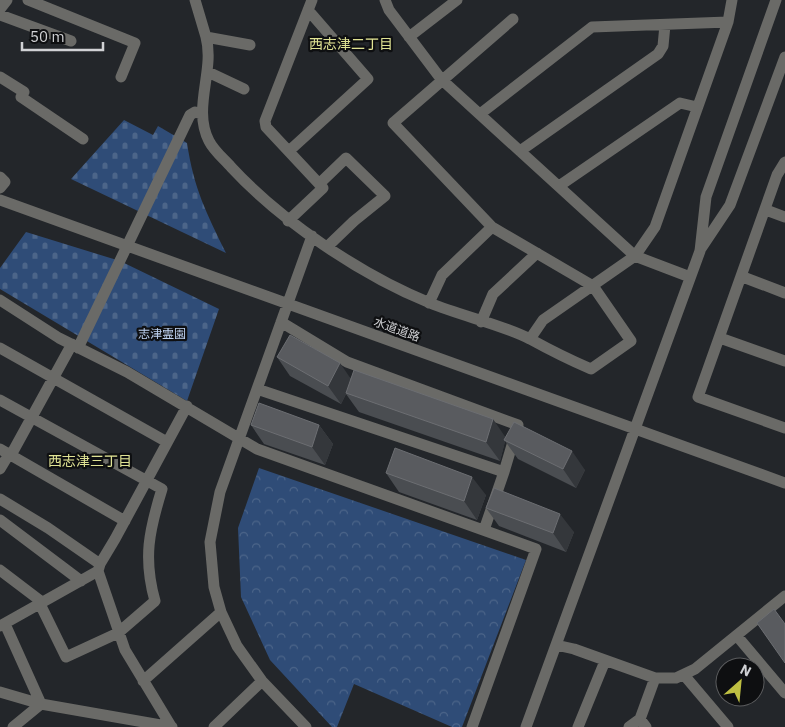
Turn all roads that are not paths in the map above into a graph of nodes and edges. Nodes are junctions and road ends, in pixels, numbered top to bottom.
1 (7, 0) edge
2 (28, 0) edge
3 (195, 0) edge
4 (385, 0) edge
5 (456, 0) edge
6 (732, 0) edge
7 (776, 0) edge
8 (310, 5) edge
9 (0, 9) edge
10 (0, 15) edge
11 (514, 19) dead end
12 (728, 22) junction
13 (665, 25) junction
14 (206, 37) junction
15 (408, 37) junction
16 (71, 41) dead end
17 (250, 45) dead end
18 (785, 57) edge
19 (208, 72) junction
20 (0, 77) edge
21 (121, 77) dead end
22 (441, 79) junction
23 (244, 89) dead end
24 (697, 107) junction
25 (202, 114) junction
26 (480, 114) junction
27 (83, 139) dead end
28 (289, 151) junction
29 (520, 151) junction
30 (785, 162) edge
31 (0, 177) edge
32 (319, 184) junction
33 (559, 186) junction
34 (0, 188) edge
35 (0, 200) edge
36 (766, 210) junction
37 (785, 218) edge
38 (288, 221) junction
39 (492, 227) junction
40 (312, 236) junction
41 (328, 246) junction
42 (127, 247) junction
43 (700, 251) junction
44 (537, 253) junction
45 (635, 256) junction
46 (690, 277) junction
47 (743, 277) junction
48 (593, 286) junction
49 (785, 292) edge
50 (0, 300) edge
51 (429, 303) junction
52 (287, 305) junction
53 (281, 322) junction
54 (481, 322) junction
55 (720, 338) junction
56 (530, 339) junction
57 (75, 346) junction
58 (0, 348) edge
59 (785, 361) edge
60 (53, 378) junction
61 (257, 389) junction
62 (0, 400) edge
63 (187, 406) junction
64 (32, 417) junction
65 (635, 428) junction
66 (785, 428) edge
67 (238, 440) junction
68 (167, 442) junction
69 (7, 453) edge
70 (0, 469) edge
71 (504, 472) junction
72 (146, 480) junction
73 (785, 483) edge
74 (0, 499) edge
75 (0, 520) edge
76 (125, 520) junction
77 (484, 530) junction
78 (99, 567) junction
79 (0, 570) edge
80 (81, 581) junction
81 (785, 596) edge
82 (41, 603) junction
83 (221, 612) junction
84 (2, 625) edge
85 (118, 633) junction
86 (737, 636) junction
87 (556, 645) junction
88 (605, 660) junction
89 (684, 676) junction
90 (655, 678) junction
91 (142, 681) junction
92 (262, 681) junction
93 (0, 692) edge
94 (785, 693) edge
95 (41, 704) junction
96 (26, 723) edge
97 (643, 723) edge
98 (13, 727) edge
99 (172, 727) edge
100 (214, 727) edge
101 (306, 727) edge
102 (472, 727) edge
103 (526, 727) edge
104 (578, 727) edge
105 (629, 727) edge
106 (728, 727) edge

1 - 9 street
2 - 21 street
3 - 14 street
4 - 15 street
5 - 15 street
6 - 12 street
7 - 43 street
8 - 28 street
8 - 28 street
10 - 16 street
11 - 22 street
12 - 13 street
12 - 24 street
13 - 26 street
13 - 29 street
14 - 17 street
14 - 19 street
15 - 22 street
18 - 43 street
19 - 23 street
19 - 25 street
20 - 27 street
22 - 26 street
22 - 39 street
24 - 33 street
24 - 45 street
25 - 38 street
25 - 42 street
26 - 29 street
28 - 32 street
29 - 33 street
30 - 36 street
31 - 34 street
32 - 38 street
32 - 41 street
33 - 45 street
35 - 42 street, 水道道路
36 - 37 street
36 - 47 street
38 - 40 street
39 - 44 street
39 - 51 street
40 - 41 street
40 - 52 street
41 - 51 street
42 - 52 street, 水道道路
42 - 57 street
43 - 46 street
44 - 48 street
44 - 54 street
45 - 46 street
45 - 48 street
46 - 65 street
47 - 49 street
47 - 55 street
48 - 56 street
48 - 56 street
50 - 57 street
51 - 54 street
52 - 53 street
52 - 65 street, 水道道路
53 - 61 street
53 - 71 street
54 - 56 street
55 - 59 street
55 - 66 street
57 - 60 street
57 - 63 street
58 - 60 street
60 - 64 street
60 - 68 street
61 - 67 street
61 - 71 street
62 - 64 street
63 - 67 street
63 - 68 street
64 - 69 street
64 - 72 street
65 - 73 street, 水道道路
65 - 87 street
67 - 77 street
67 - 83 street
68 - 72 street
69 - 70 street
69 - 76 street
71 - 77 street
72 - 76 street
72 - 85 street
74 - 78 street
75 - 80 street
76 - 78 street
77 - 102 street
78 - 80 street
78 - 85 street
79 - 82 street
80 - 82 street
81 - 86 street
82 - 84 street
82 - 85 street
83 - 91 street
83 - 92 street
84 - 95 street
85 - 91 street
86 - 89 street
86 - 94 street
87 - 88 street
87 - 103 street
88 - 90 street
88 - 104 street
89 - 90 street
89 - 106 street
90 - 97 street
91 - 99 street
92 - 100 street
92 - 101 street
93 - 95 street
95 - 96 street
95 - 99 street
96 - 98 street
97 - 105 street

